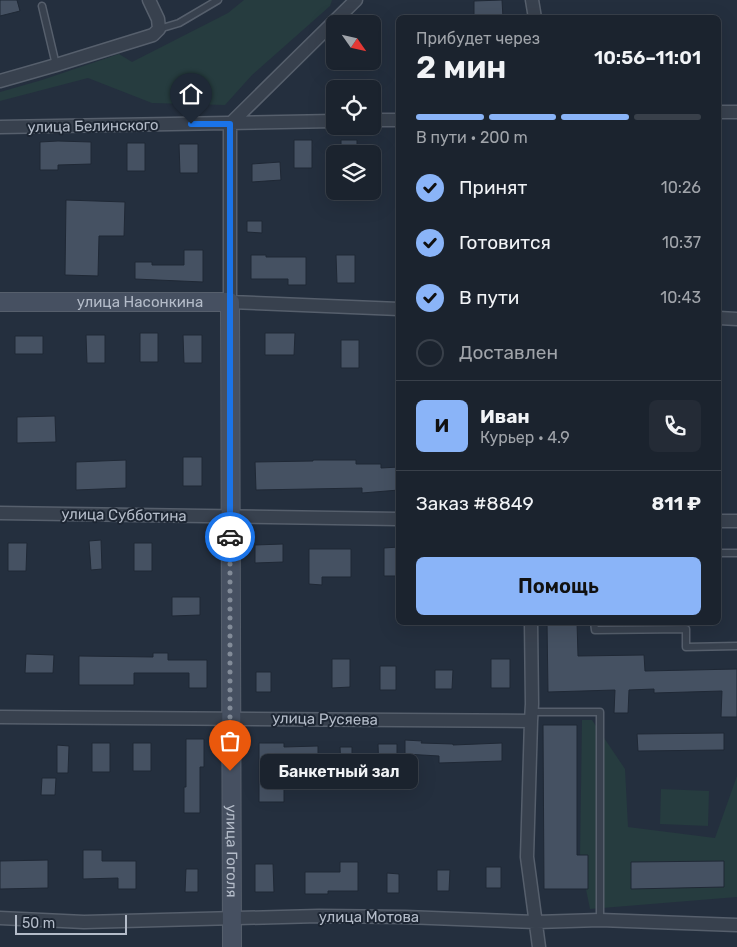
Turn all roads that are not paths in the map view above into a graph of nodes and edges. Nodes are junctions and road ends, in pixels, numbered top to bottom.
1 (148, 0) edge
2 (218, 0) edge
3 (356, 0) edge
4 (532, 0) edge
5 (42, 6) dead end
6 (534, 15) edge
7 (159, 29) junction
8 (56, 65) junction
9 (0, 81) edge
10 (721, 112) edge
11 (737, 112) edge
12 (381, 120) edge
13 (396, 120) edge
14 (326, 121) edge
15 (230, 124) junction
16 (0, 127) edge
17 (0, 302) edge
18 (230, 302) junction
19 (396, 309) edge
20 (721, 318) edge
21 (737, 318) edge
22 (0, 513) edge
23 (230, 517) junction
24 (396, 519) edge
25 (737, 521) edge
26 (721, 522) edge
27 (721, 553) edge
28 (737, 553) edge
29 (531, 625) edge
30 (594, 625) edge
31 (737, 646) edge
32 (0, 717) edge
33 (531, 717) junction
34 (230, 719) junction
35 (0, 918) edge
36 (232, 918) junction
37 (600, 920) junction
38 (536, 922) junction
39 (737, 925) edge
40 (232, 947) edge
41 (539, 947) edge

1 - 7 street
2 - 7 lane
3 - 15 street
4 - 6 street
5 - 8 lane
7 - 8 street
8 - 9 street
10 - 11 street
12 - 13 street
14 - 15 street, улица Белинского
15 - 16 street, улица Белинского
15 - 18 street, улица Гоголя
17 - 18 street, улица Насонкина
18 - 19 street, улица Насонкина
18 - 23 street, улица Гоголя
20 - 21 street
22 - 23 street, улица Субботина
23 - 24 street, улица Субботина
23 - 34 street, улица Гоголя
25 - 26 street
27 - 28 lane
29 - 33 street
30 - 31 lane
32 - 34 street, улица Русяева
33 - 34 street, улица Русяева
33 - 37 lane
33 - 38 street
34 - 36 street, улица Гоголя
35 - 36 street, улица Мотова
36 - 38 street, улица Мотова
36 - 40 street, улица Гоголя
37 - 38 street, улица Мотова
37 - 39 street, улица Мотова
38 - 41 street

